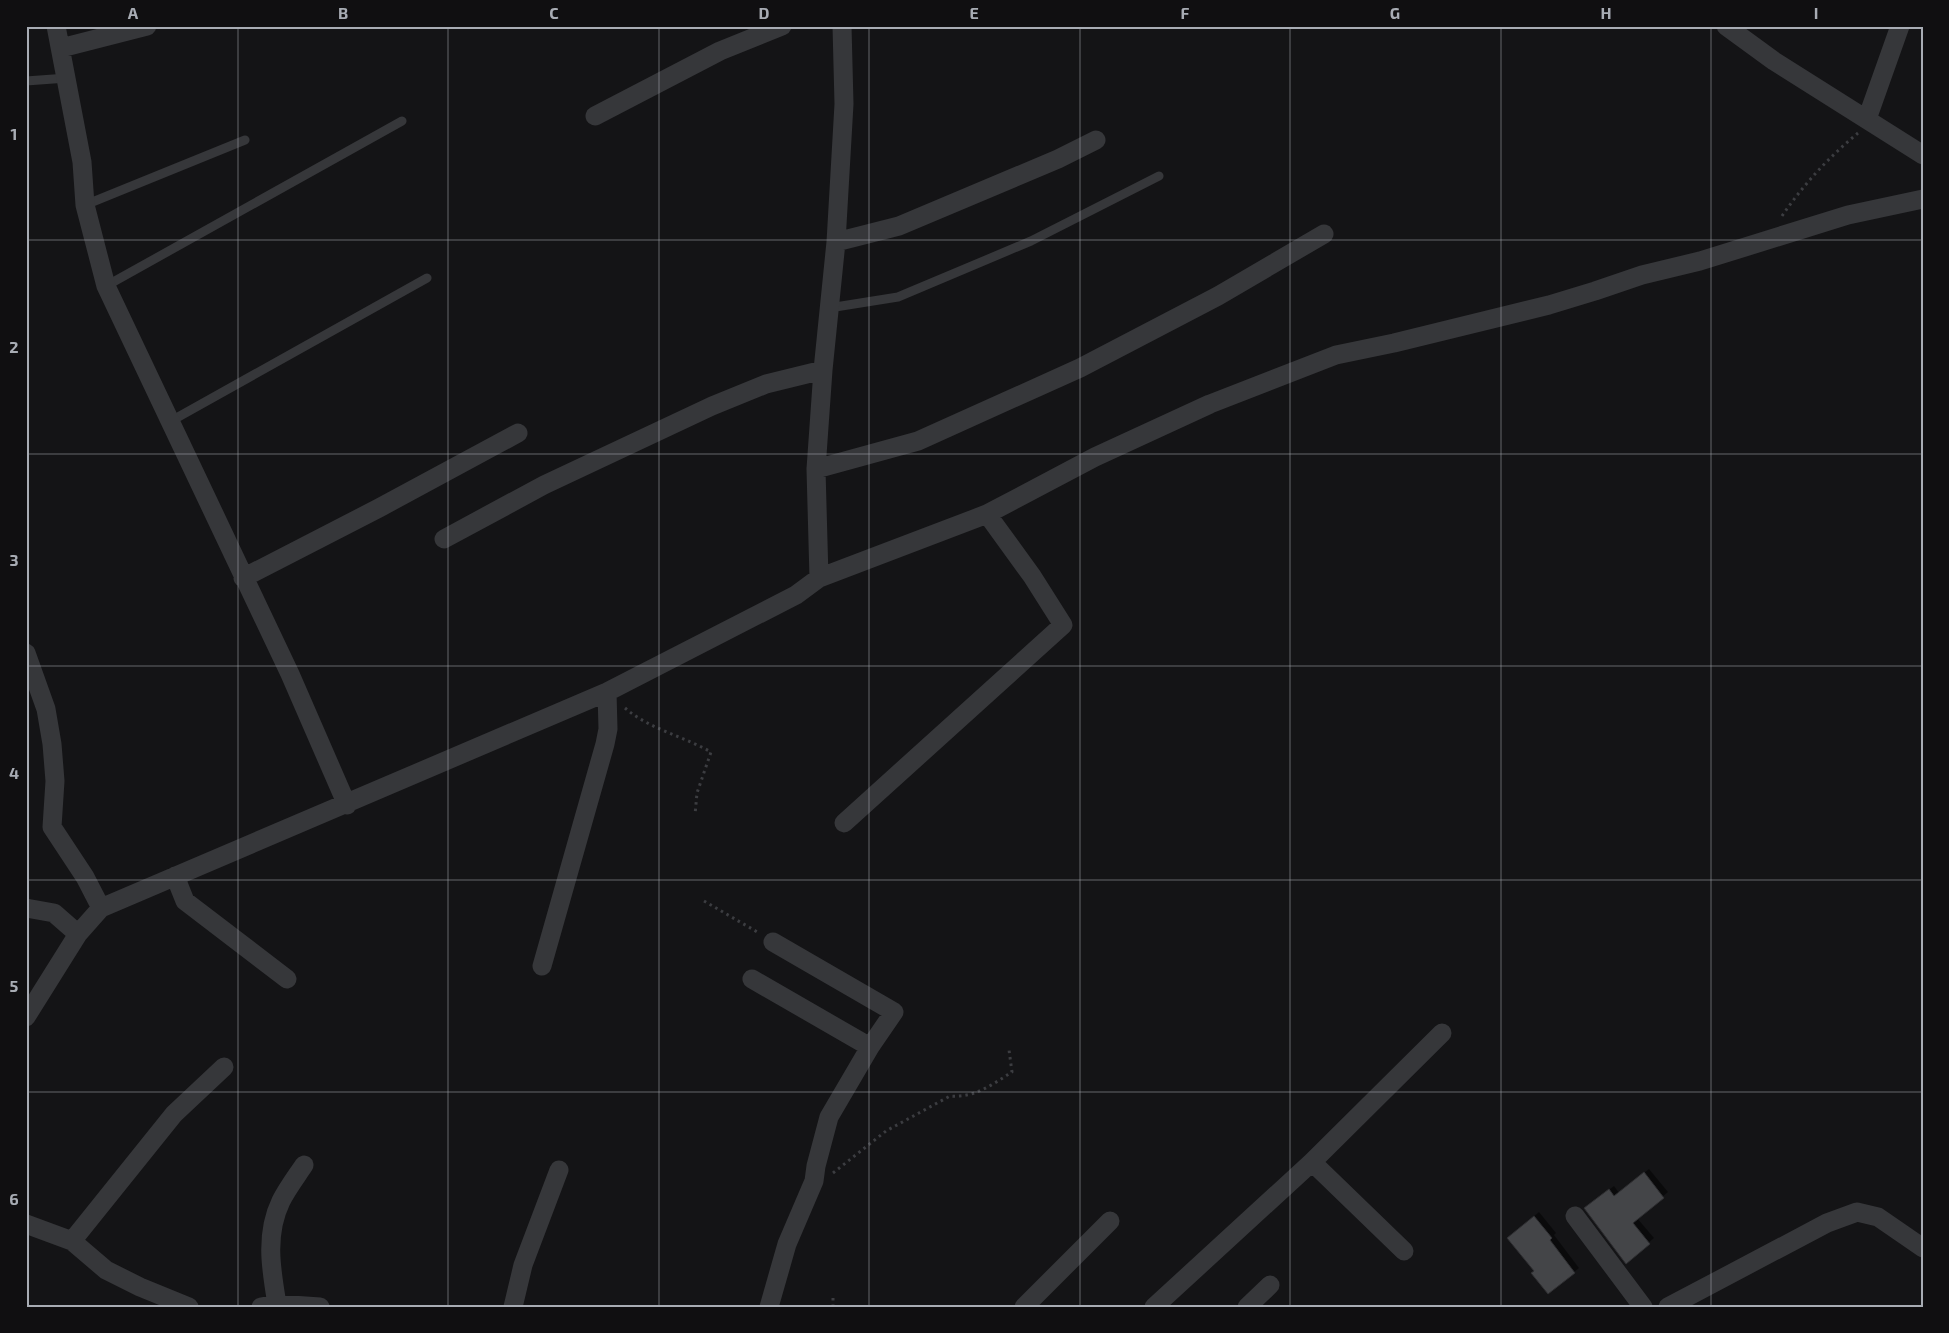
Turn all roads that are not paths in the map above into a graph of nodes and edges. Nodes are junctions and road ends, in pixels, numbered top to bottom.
1 (56, 26) edge
2 (147, 26) edge
3 (782, 26) edge
4 (842, 26) edge
5 (1726, 26) edge
6 (1900, 26) edge
7 (61, 48) junction
8 (67, 78) junction
9 (26, 81) edge
10 (595, 116) dead end
11 (1866, 119) junction
12 (402, 121) dead end
13 (245, 140) dead end
14 (1096, 140) dead end
15 (1923, 155) edge
16 (1159, 176) dead end
17 (1923, 199) edge
18 (85, 206) junction
19 (1324, 234) dead end
20 (836, 242) junction
21 (427, 278) dead end
22 (106, 286) junction
23 (829, 308) junction
24 (823, 370) junction
25 (171, 421) junction
26 (518, 433) dead end
27 (816, 469) junction
28 (987, 514) junction
29 (444, 539) dead end
30 (243, 578) junction
31 (819, 578) junction
32 (26, 653) edge
33 (607, 692) junction
34 (347, 805) junction
35 (844, 823) dead end
36 (175, 876) junction
37 (26, 908) edge
38 (101, 908) junction
39 (78, 934) junction
40 (773, 942) road end
41 (542, 966) dead end
42 (287, 979) dead end
43 (752, 979) dead end
44 (26, 1017) edge
45 (1442, 1033) dead end
46 (870, 1047) junction
47 (224, 1067) dead end
48 (1312, 1162) junction
49 (304, 1165) dead end
50 (559, 1170) dead end
51 (1575, 1216) dead end
52 (1110, 1221) dead end
53 (26, 1224) edge
54 (72, 1241) junction
55 (1923, 1248) edge
56 (1404, 1251) dead end
57 (1270, 1285) dead end
58 (269, 1305) edge
59 (189, 1307) edge
60 (320, 1307) edge
61 (514, 1307) edge
62 (770, 1307) edge
63 (1024, 1307) edge
64 (1154, 1307) edge
65 (1247, 1307) edge
66 (1643, 1307) edge
67 (1668, 1307) edge

1 - 7 street
2 - 7 street
3 - 10 street
4 - 20 street
5 - 11 street
6 - 11 street
7 - 8 street
8 - 9 lane
8 - 18 street
11 - 15 street
12 - 22 lane
13 - 18 lane
14 - 20 street
16 - 23 lane
17 - 28 street
18 - 22 street
19 - 27 street
20 - 23 street
21 - 25 lane
22 - 25 street
23 - 24 street
24 - 27 street
24 - 29 street
25 - 30 street
26 - 30 street
27 - 31 street
28 - 31 street
28 - 35 street
30 - 34 street
31 - 33 street
32 - 38 street
33 - 34 street
33 - 41 street
34 - 36 street
36 - 38 street
36 - 42 street
37 - 39 street
38 - 39 street
39 - 44 street
40 - 46 street
43 - 46 street
45 - 48 street
46 - 62 street
47 - 54 street
48 - 56 street
48 - 64 street
49 - 58 street
50 - 61 street
51 - 66 street
52 - 63 street
53 - 54 street
54 - 59 street
55 - 67 street
57 - 65 street
58 - 60 street

